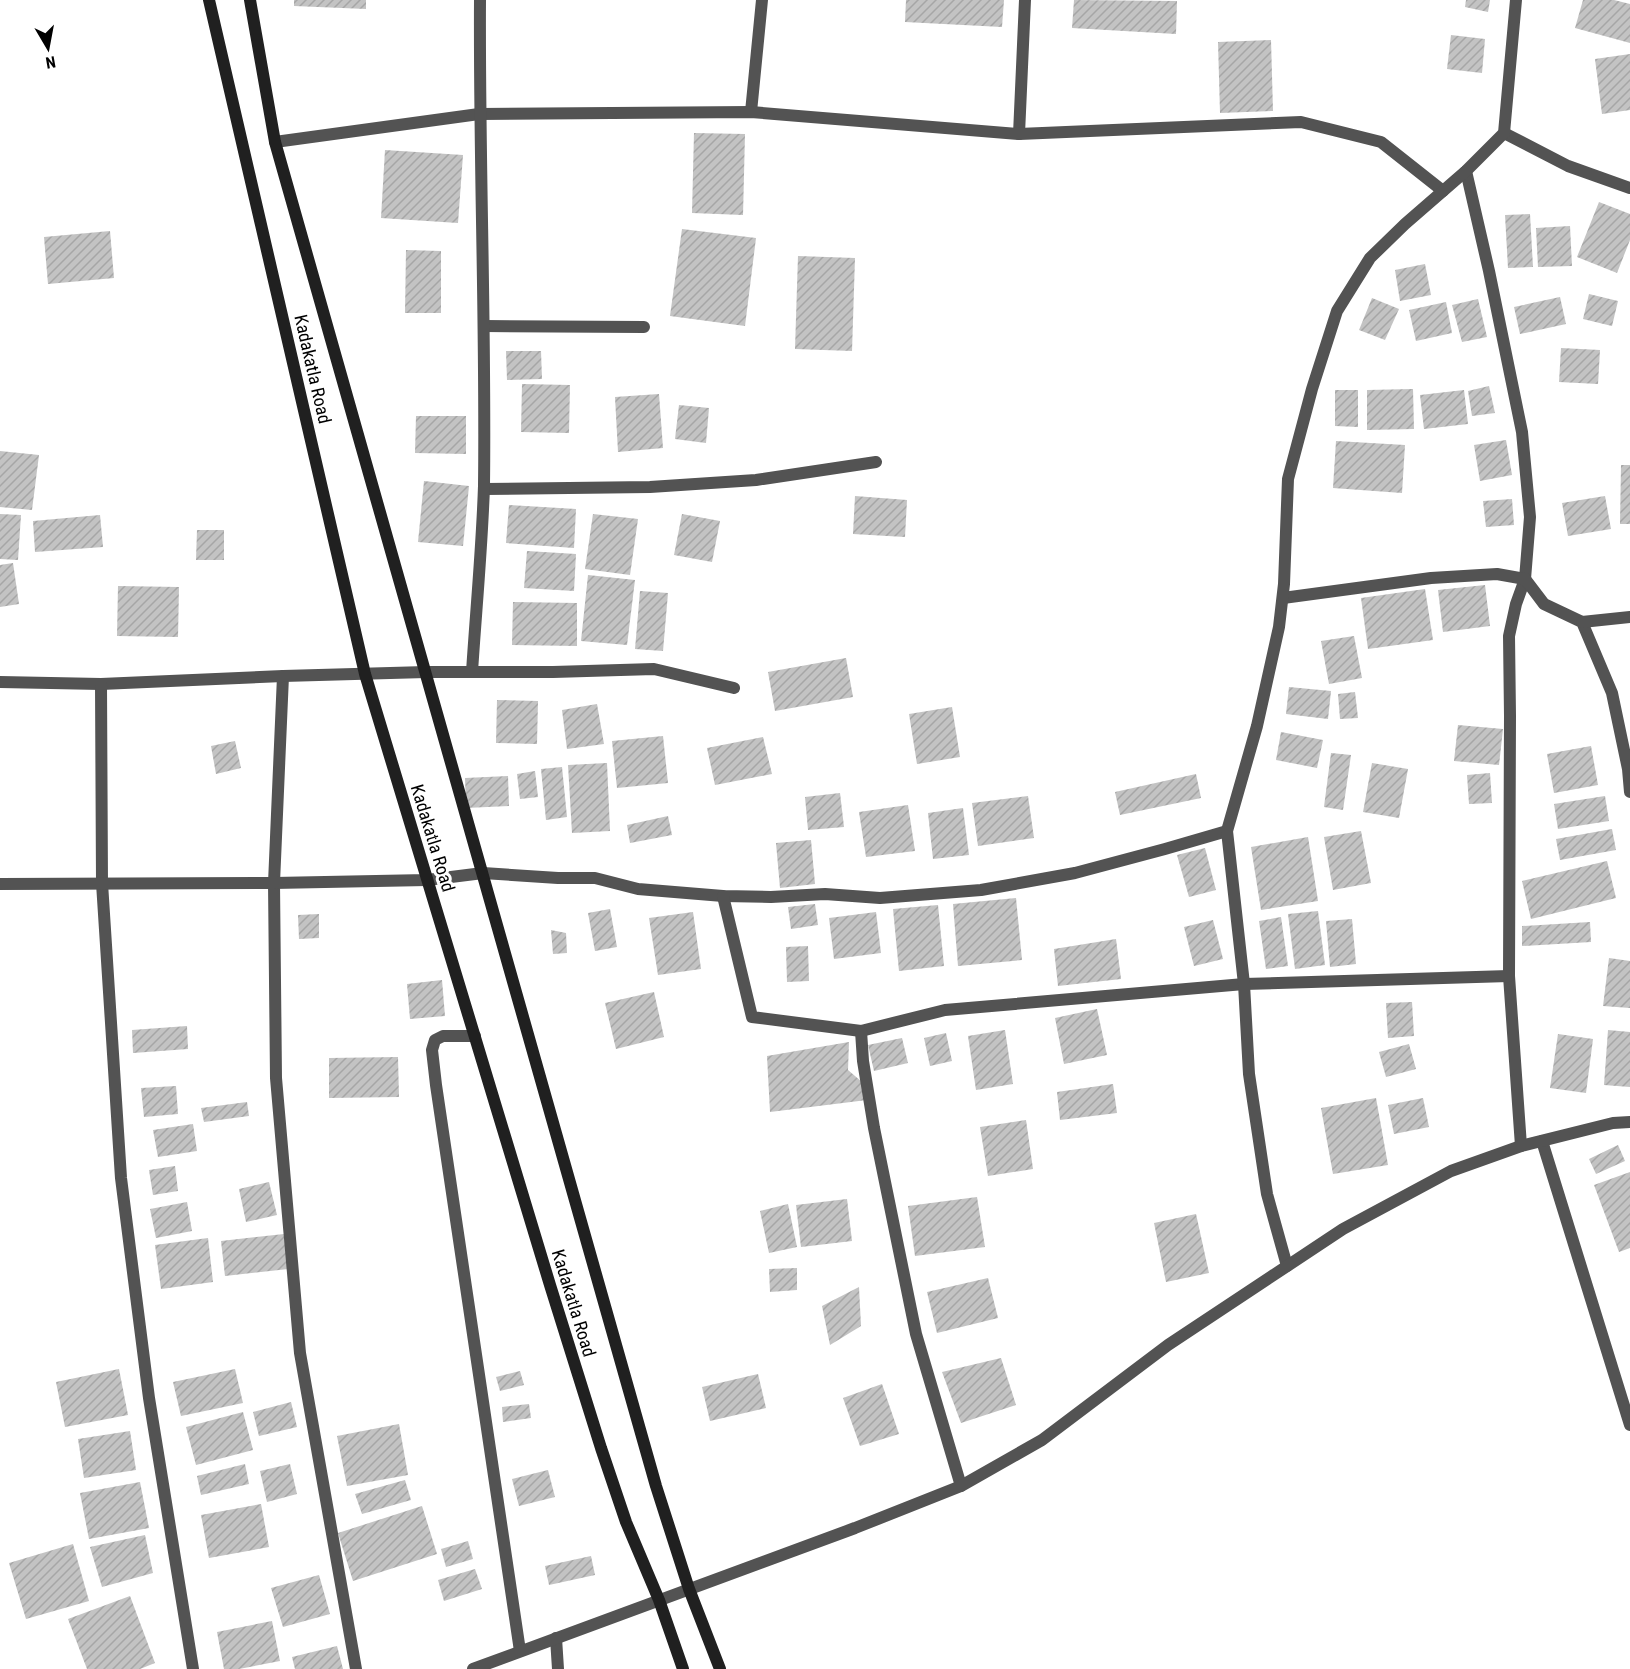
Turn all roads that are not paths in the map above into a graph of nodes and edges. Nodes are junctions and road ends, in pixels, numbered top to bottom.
1 (209, 0) edge
2 (250, 0) edge
3 (480, 0) edge
4 (762, 0) edge
5 (1025, 0) edge
6 (1516, 0) edge
7 (751, 112) junction
8 (480, 114) junction
9 (1503, 133) junction
10 (1019, 134) junction
11 (275, 142) junction
12 (1466, 171) junction
13 (1630, 188) edge
14 (1443, 191) junction
15 (484, 326) junction
16 (644, 327) dead end
17 (876, 462) dead end
18 (483, 489) junction
19 (1525, 579) junction
20 (1283, 598) junction
21 (1630, 617) edge
22 (1582, 622) junction
23 (426, 672) junction
24 (472, 672) junction
25 (365, 674) junction
26 (283, 676) junction
27 (0, 682) edge
28 (101, 684) junction
29 (734, 688) dead end
30 (1630, 792) edge
31 (1227, 831) junction
32 (483, 873) junction
33 (428, 880) junction
34 (102, 883) junction
35 (274, 883) junction
36 (0, 884) edge
37 (723, 896) junction
38 (1509, 976) junction
39 (1244, 984) junction
40 (861, 1031) junction
41 (475, 1036) junction
42 (1630, 1122) edge
43 (1542, 1141) junction
44 (1521, 1146) junction
45 (1287, 1266) junction
46 (1630, 1425) edge
47 (961, 1486) junction
48 (689, 1589) junction
49 (659, 1600) junction
50 (556, 1638) junction
51 (520, 1651) junction
52 (193, 1669) edge
53 (356, 1669) edge
54 (473, 1669) edge
55 (558, 1669) edge
56 (683, 1669) edge
57 (720, 1669) edge

1 - 25 street, Kadakatla Road
2 - 11 street, Kadakatla Road
3 - 8 street
4 - 7 street
5 - 10 street
6 - 9 street
7 - 8 street
7 - 10 street
8 - 11 street
8 - 15 street
9 - 12 street
9 - 13 street
10 - 14 street
11 - 23 street, Kadakatla Road
12 - 14 street
12 - 19 street
14 - 20 street
15 - 16 street
15 - 18 street
17 - 18 street
18 - 24 street
19 - 20 street
19 - 22 street
19 - 38 street
20 - 31 street
21 - 22 street
22 - 30 street
23 - 24 street
23 - 25 street
23 - 32 street, Kadakatla Road
24 - 29 street
25 - 26 street
25 - 33 street, Kadakatla Road
26 - 28 street
26 - 35 street
27 - 28 street
28 - 34 street
31 - 37 street
31 - 39 street
32 - 33 street
32 - 37 street
32 - 48 street, Kadakatla Road
33 - 35 street
33 - 41 street, Kadakatla Road
34 - 35 street
34 - 36 street
34 - 52 street
35 - 53 street
37 - 40 street
38 - 39 street
38 - 44 street
39 - 40 street
39 - 45 street
40 - 47 street
41 - 49 street, Kadakatla Road
41 - 51 street
42 - 43 street
43 - 44 street
43 - 46 street
44 - 45 street
45 - 47 street
47 - 48 street
48 - 49 street
48 - 57 street, Kadakatla Road
49 - 50 street
49 - 56 street, Kadakatla Road
50 - 51 street
50 - 55 street
51 - 54 street

